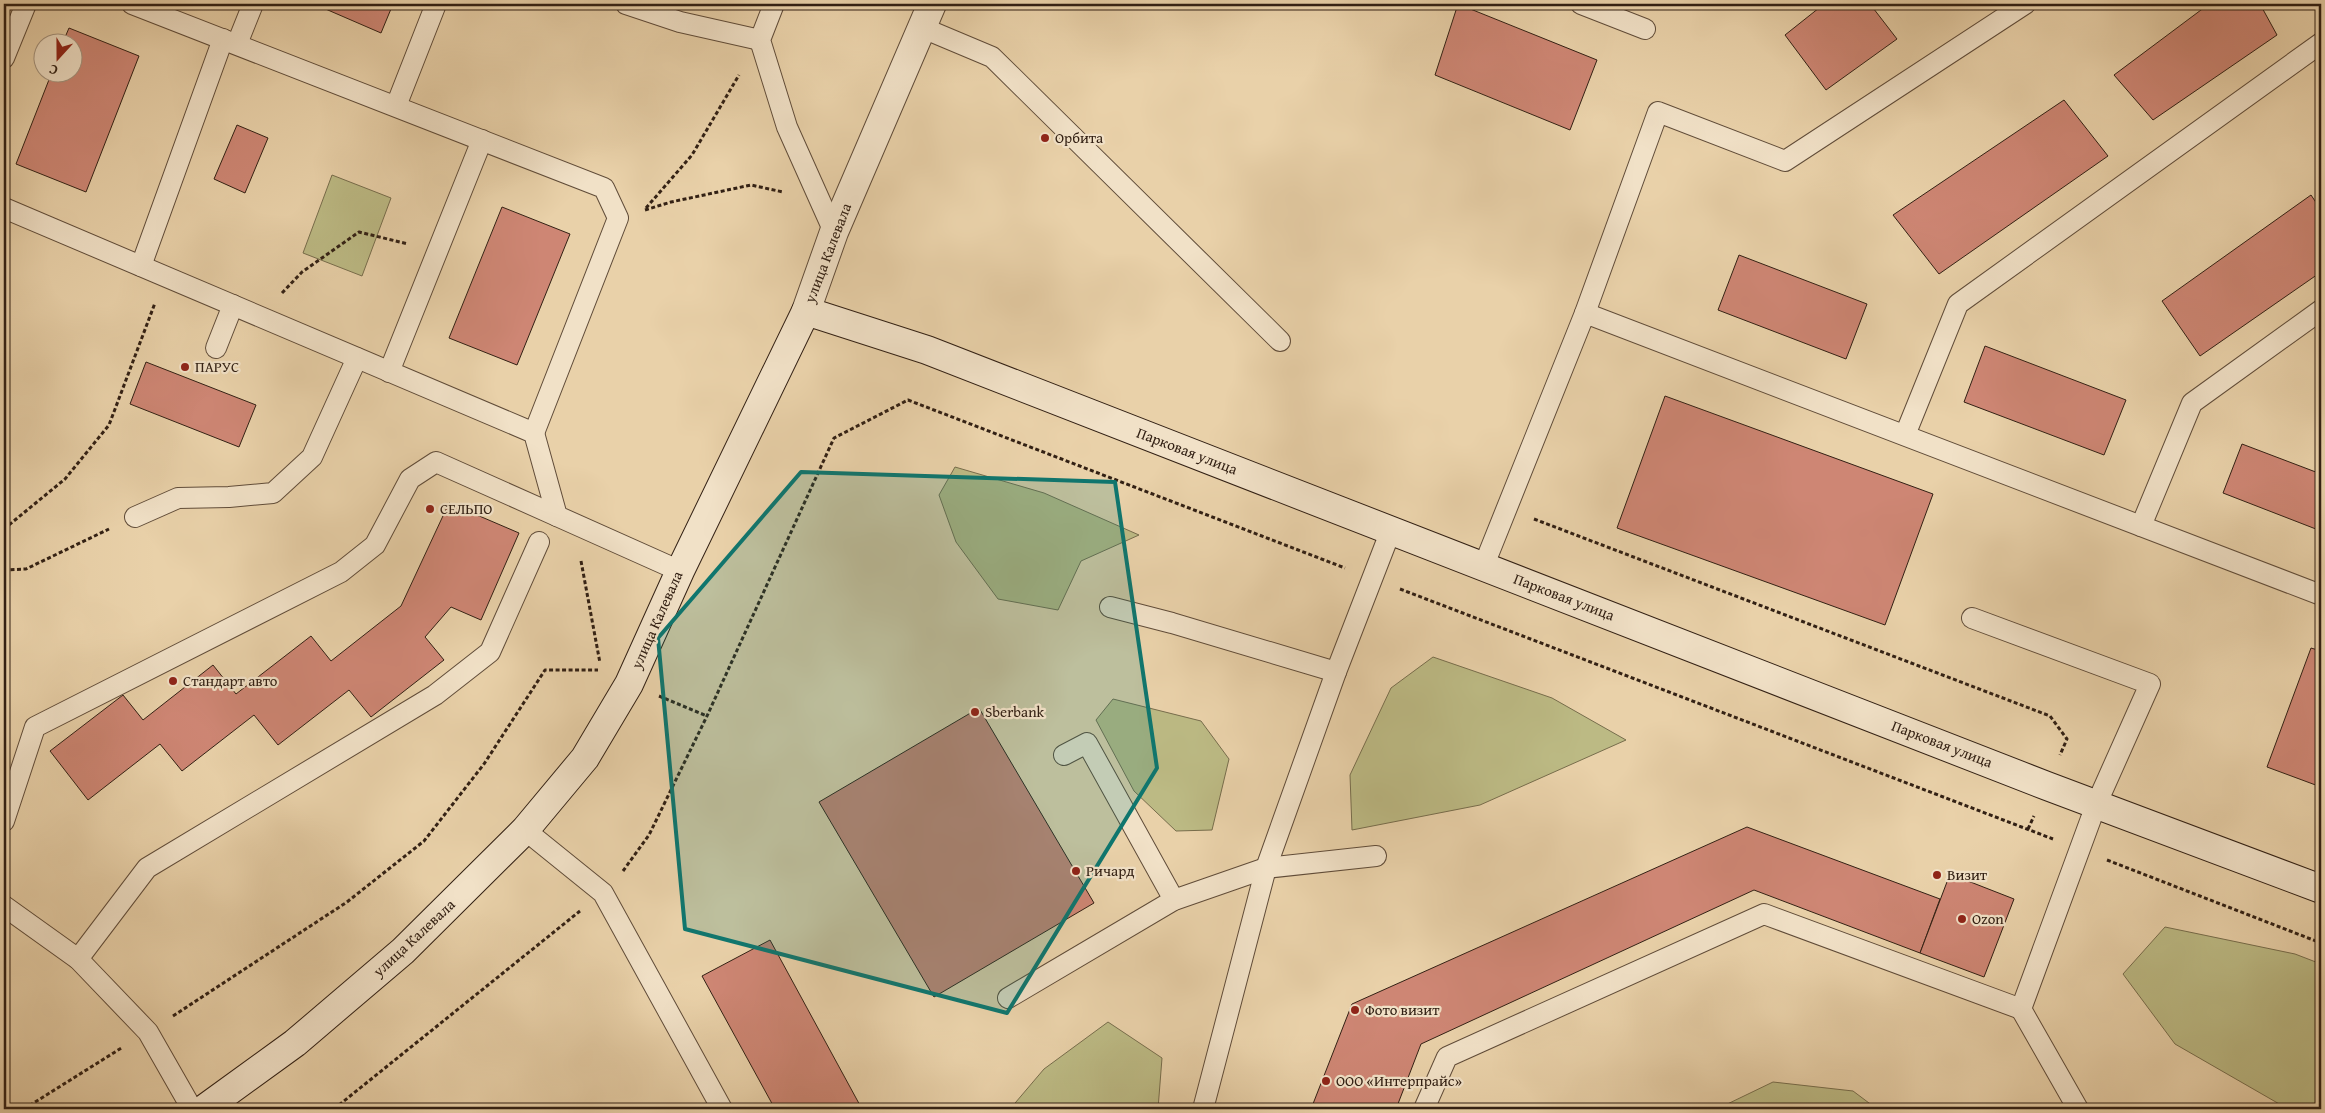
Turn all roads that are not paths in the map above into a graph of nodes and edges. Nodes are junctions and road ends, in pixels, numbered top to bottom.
1 (26, 4) edge
2 (132, 4) edge
3 (253, 4) edge
4 (436, 4) edge
5 (626, 4) edge
6 (774, 4) edge
7 (1581, 4) edge
8 (2025, 4) edge
9 (928, 16) edge
10 (1646, 29) dead end
11 (760, 40) junction
12 (230, 41) junction
13 (2321, 43) edge
14 (4, 58) edge
15 (396, 106) junction
16 (482, 140) junction
17 (4, 208) edge
18 (834, 232) junction
19 (141, 266) junction
20 (233, 305) junction
21 (2321, 310) edge
22 (806, 311) junction
23 (1585, 313) junction
24 (1280, 341) dead end
25 (216, 348) dead end
26 (357, 358) junction
27 (389, 372) junction
28 (534, 433) junction
29 (1905, 435) junction
30 (135, 517) road end
31 (566, 520) junction
32 (2141, 526) junction
33 (1391, 530) junction
34 (539, 542) dead end
35 (1484, 565) junction
36 (680, 571) junction
37 (2321, 595) edge
38 (1110, 607) dead end
39 (1972, 618) dead end
40 (1336, 672) junction
41 (1064, 755) dead end
42 (2096, 805) junction
43 (4, 821) edge
44 (525, 830) junction
45 (1376, 856) dead end
46 (1266, 868) junction
47 (2321, 888) edge
48 (1174, 900) junction
49 (4, 906) edge
50 (78, 959) junction
51 (1008, 998) dead end
52 (2021, 1009) junction
53 (192, 1109) edge
54 (204, 1109) edge
55 (722, 1109) edge
56 (1202, 1109) edge
57 (1424, 1109) edge
58 (2078, 1109) edge

1 - 14 lane
2 - 12 lane
3 - 12 lane
4 - 15 lane
5 - 11 lane
6 - 11 lane
7 - 10 lane
8 - 23 lane
9 - 18 main road, улица Калевала
9 - 24 lane
11 - 18 lane
12 - 15 lane
12 - 19 lane
13 - 29 lane
15 - 16 lane
16 - 27 lane
16 - 28 lane
17 - 19 lane
18 - 22 main road, улица Калевала
19 - 20 lane
20 - 25 lane
20 - 26 lane
21 - 32 lane
22 - 33 main road, Парковая улица
22 - 36 main road, улица Калевала
23 - 29 lane
23 - 35 lane
26 - 27 lane
26 - 30 lane
27 - 28 lane
28 - 31 lane
29 - 32 lane
31 - 36 lane
31 - 43 lane
32 - 37 lane
33 - 35 main road, Парковая улица
33 - 40 lane
34 - 50 lane
35 - 42 main road, Парковая улица
36 - 44 main road, улица Калевала
38 - 40 lane
39 - 42 lane
40 - 46 lane
41 - 48 lane
42 - 47 main road, Парковая улица
42 - 52 lane
44 - 54 main road, улица Калевала
44 - 55 lane
45 - 46 lane
46 - 48 lane
46 - 56 lane
48 - 51 lane
49 - 50 lane
50 - 53 lane
52 - 57 lane
52 - 58 lane

